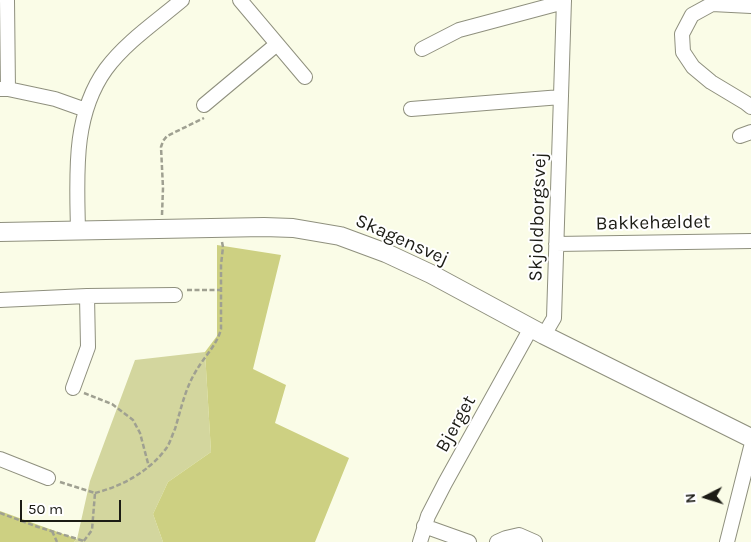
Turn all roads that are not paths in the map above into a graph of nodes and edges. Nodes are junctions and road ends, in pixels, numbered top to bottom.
1 (7, 0) edge
2 (182, 0) edge
3 (240, 0) edge
4 (564, 1) edge
5 (751, 6) edge
6 (277, 44) junction
7 (422, 49) dead end
8 (305, 77) dead end
9 (4, 89) edge
10 (561, 97) junction
11 (204, 105) road end
12 (751, 107) edge
13 (411, 109) dead end
14 (86, 110) junction
15 (78, 231) junction
16 (0, 232) edge
17 (751, 241) edge
18 (556, 244) junction
19 (174, 295) road end
20 (87, 296) junction
21 (0, 300) edge
22 (537, 332) junction
23 (73, 388) road end
24 (751, 438) edge
25 (751, 448) edge
26 (0, 459) edge
27 (48, 478) road end
28 (424, 526) junction
29 (420, 542) edge
30 (469, 542) edge
31 (497, 542) edge
32 (535, 542) edge
33 (727, 542) edge

1 - 9 street
2 - 14 street
3 - 6 street
4 - 7 street
4 - 10 street, Skjoldborgsvej
5 - 12 street
6 - 8 street
6 - 11 street
9 - 14 street
10 - 13 street
10 - 18 street, Skjoldborgsvej
14 - 15 street
15 - 16 street, Skagensvej
15 - 22 street, Skagensvej
17 - 18 street, Bakkehældet
18 - 22 street, Skjoldborgsvej
19 - 20 street
20 - 21 street
20 - 23 street
22 - 24 street, Skagensvej
22 - 28 street, Bjerget
25 - 33 street
26 - 27 street
28 - 29 street, Bjerget
28 - 30 street
31 - 32 street

